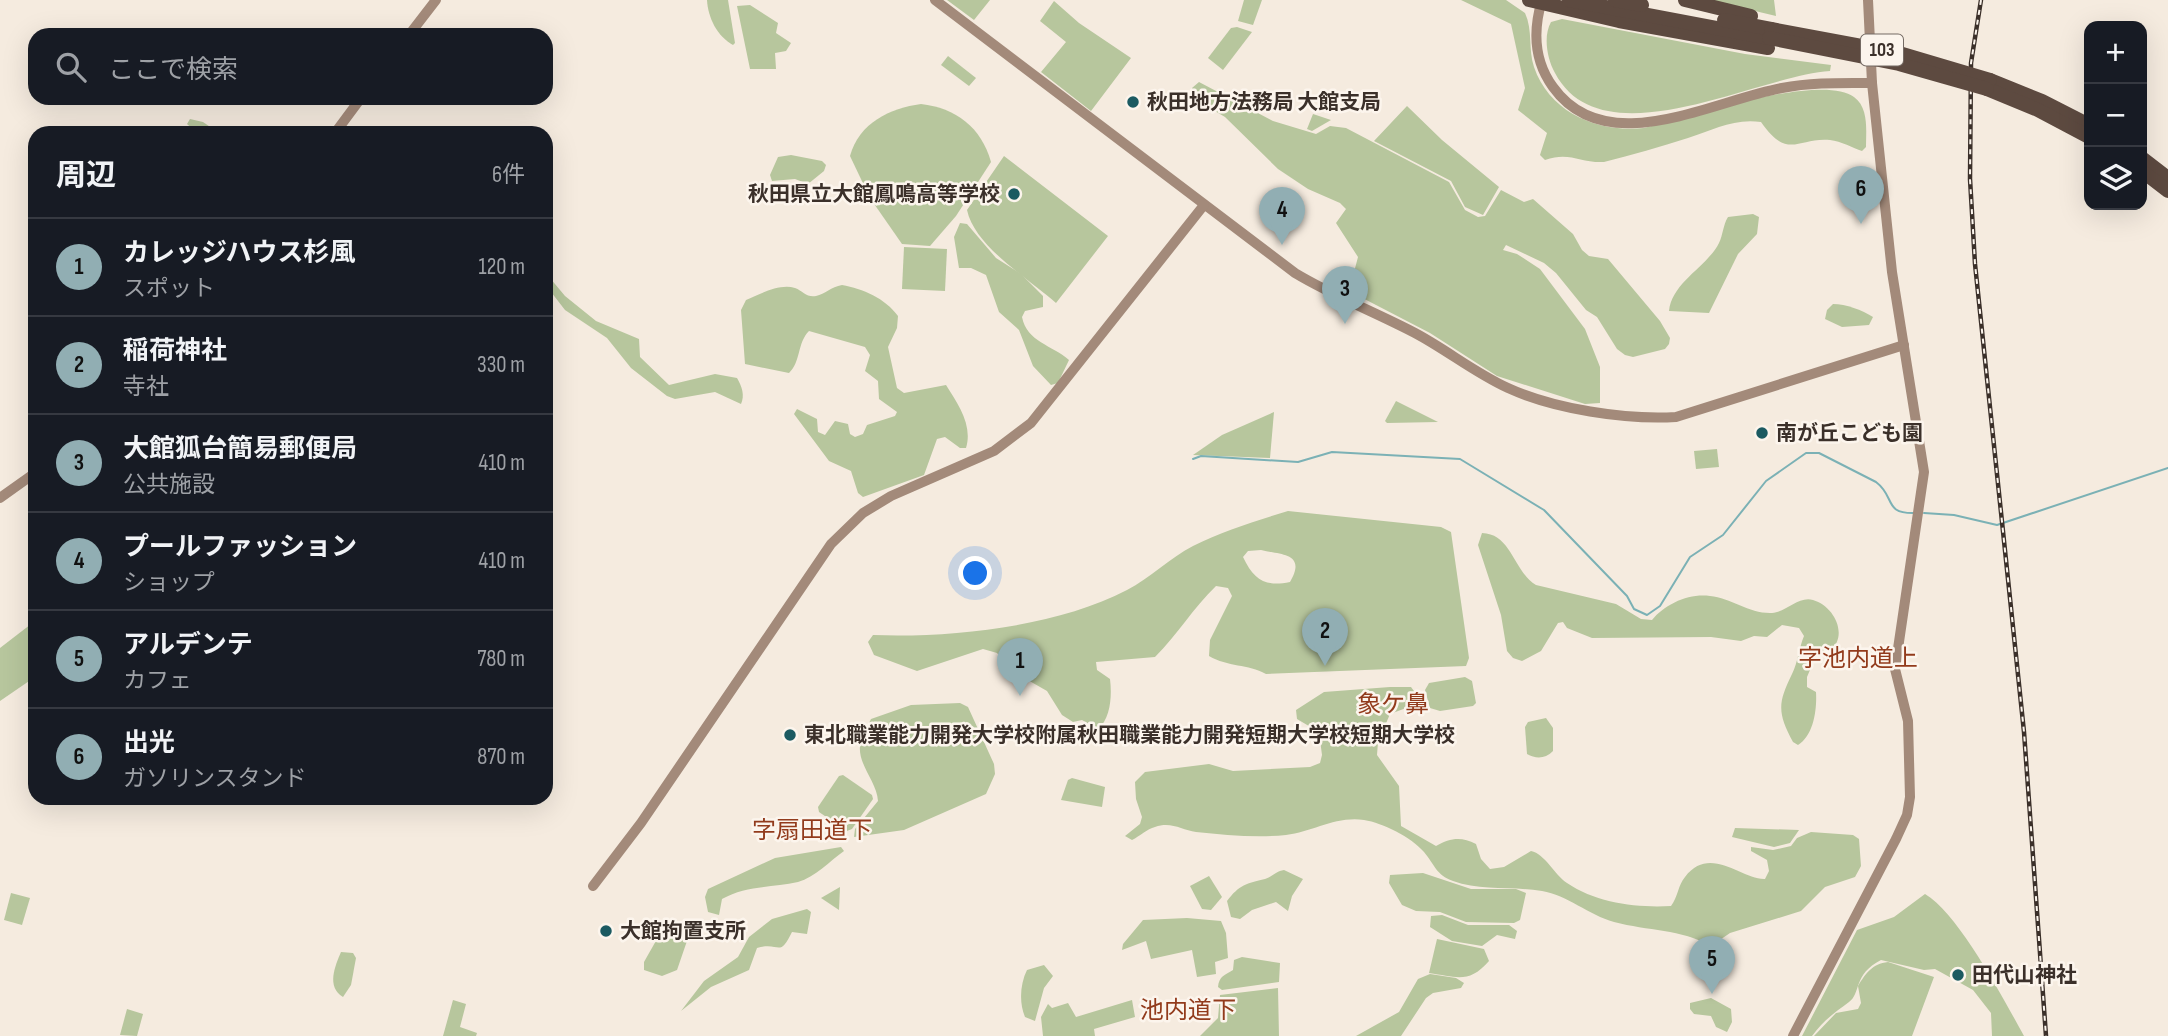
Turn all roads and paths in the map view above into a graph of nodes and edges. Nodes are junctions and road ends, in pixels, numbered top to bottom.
1 (436, 0) edge
2 (935, 0) edge
3 (1569, 0) edge
4 (1615, 0) edge
5 (1685, 0) edge
6 (1868, 0) edge
7 (1537, 1) edge
8 (1713, 23) junction
9 (414, 28) edge
10 (1770, 34) junction
11 (1872, 83) junction
12 (1989, 85) junction
13 (356, 105) edge
14 (2084, 122) edge
15 (340, 126) edge
16 (2084, 134) edge
17 (2147, 162) edge
18 (2147, 175) edge
19 (2168, 178) edge
20 (2168, 191) edge
21 (1204, 205) junction
22 (1903, 345) junction
23 (28, 478) edge
24 (0, 498) edge
25 (593, 886) dead end
26 (1793, 1036) edge

1 - 9 street
2 - 21 street
3 - 8 highway, 103
4 - 8 highway, 103
5 - 10 highway
6 - 11 street
7 - 10 highway
7 - 11 street
8 - 10 highway, 103
10 - 12 highway, 103, bridge
10 - 12 highway, 103, bridge
11 - 22 street
12 - 14 highway, 103
12 - 16 highway, 103
13 - 15 street
17 - 19 highway
18 - 20 highway
21 - 22 street
21 - 25 street
22 - 26 street
23 - 24 street

